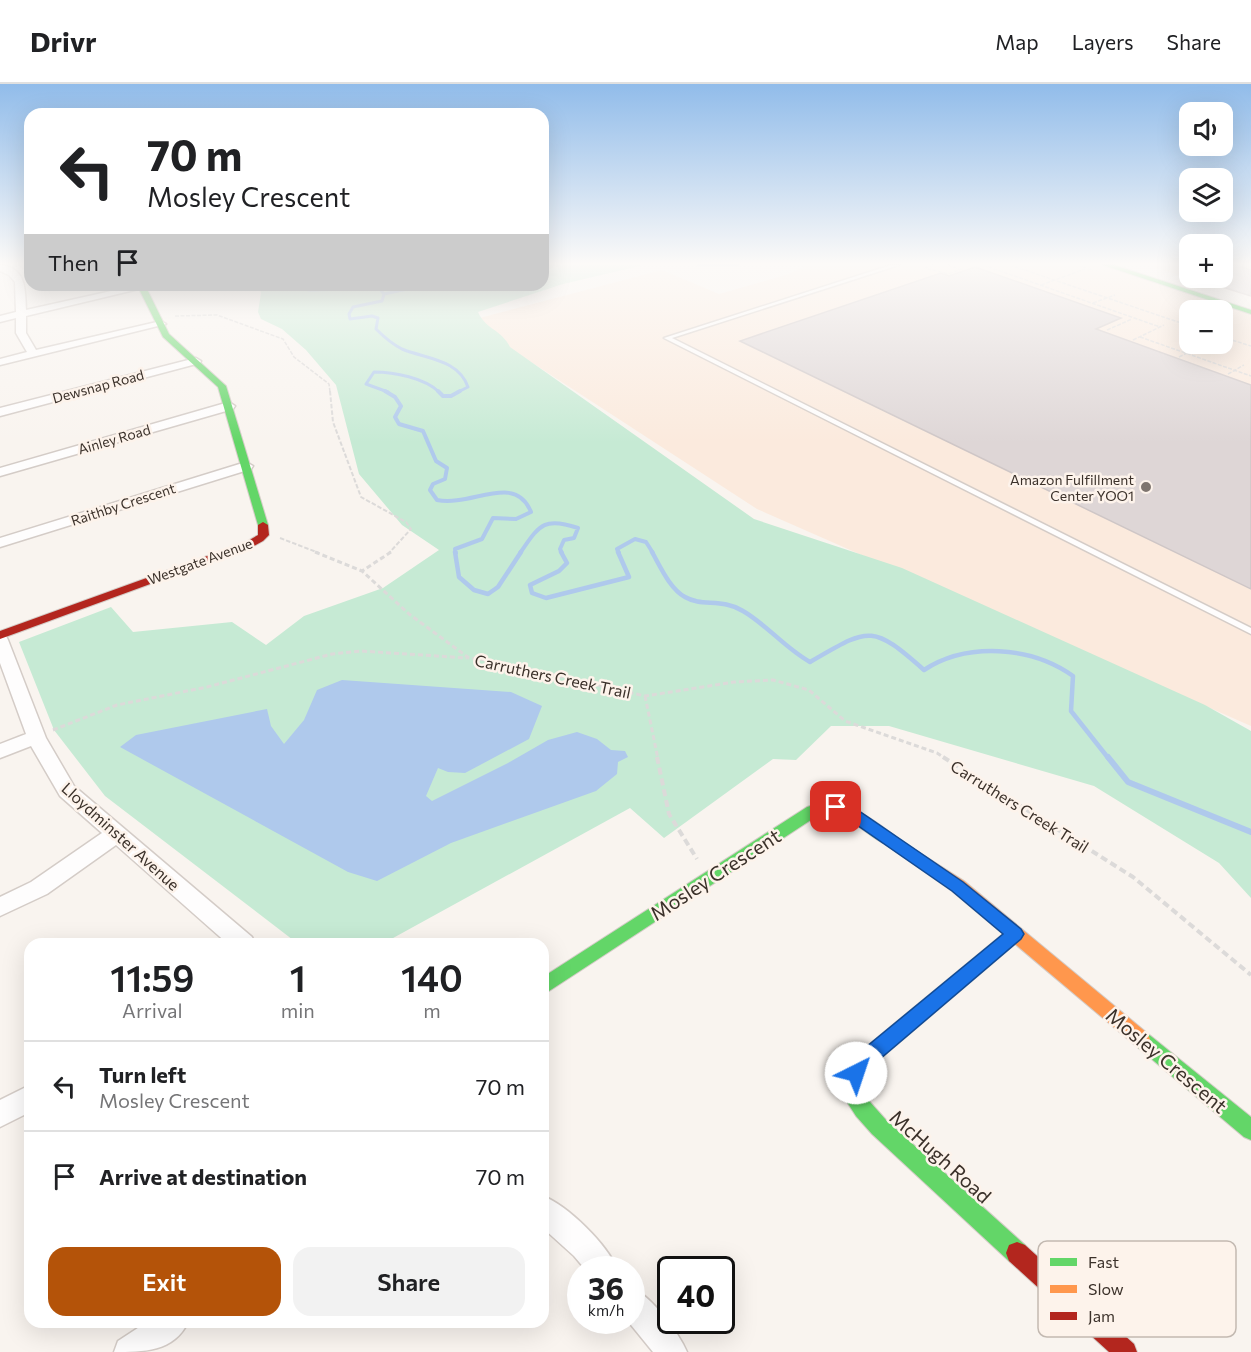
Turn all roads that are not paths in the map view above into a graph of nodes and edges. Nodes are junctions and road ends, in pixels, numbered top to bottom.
1 (21, 324) edge
2 (161, 324) joint
3 (710, 324) edge
4 (33, 354) junction
5 (196, 361) junction
6 (0, 362) edge
7 (229, 406) junction
8 (0, 412) edge
9 (246, 466) junction
10 (0, 472) edge
11 (0, 543) edge
12 (1251, 631) edge
13 (0, 634) edge
14 (0, 640) edge
15 (37, 737) junction
16 (0, 751) edge
17 (116, 834) junction
18 (0, 907) edge
19 (1016, 934) junction
20 (237, 938) edge
21 (549, 985) edge
22 (24, 1101) edge
23 (0, 1114) edge
24 (1251, 1130) edge
25 (549, 1212) edge
26 (592, 1256) edge
27 (1038, 1272) edge
28 (645, 1319) edge
29 (164, 1328) edge
30 (1110, 1337) edge
31 (129, 1352) edge
32 (672, 1352) edge
33 (1126, 1352) edge

1 - 4 street
2 - 4 street
2 - 5 street, Westgate Avenue
3 - 12 lane
4 - 6 street
5 - 7 street, Westgate Avenue
5 - 8 street, Dewsnap Road
7 - 9 street, Westgate Avenue
7 - 10 street, Ainley Road
9 - 11 street, Raithby Crescent
9 - 13 street, Westgate Avenue
14 - 15 street, Lloydminster Avenue
15 - 16 street
15 - 17 street, Lloydminster Avenue
17 - 18 street
17 - 20 street, Lloydminster Avenue
19 - 21 street, Mosley Crescent
19 - 24 street, Mosley Crescent
19 - 27 street, McHugh Road
22 - 23 street
25 - 26 street
28 - 32 street
29 - 31 street
30 - 33 street, McHugh Road

